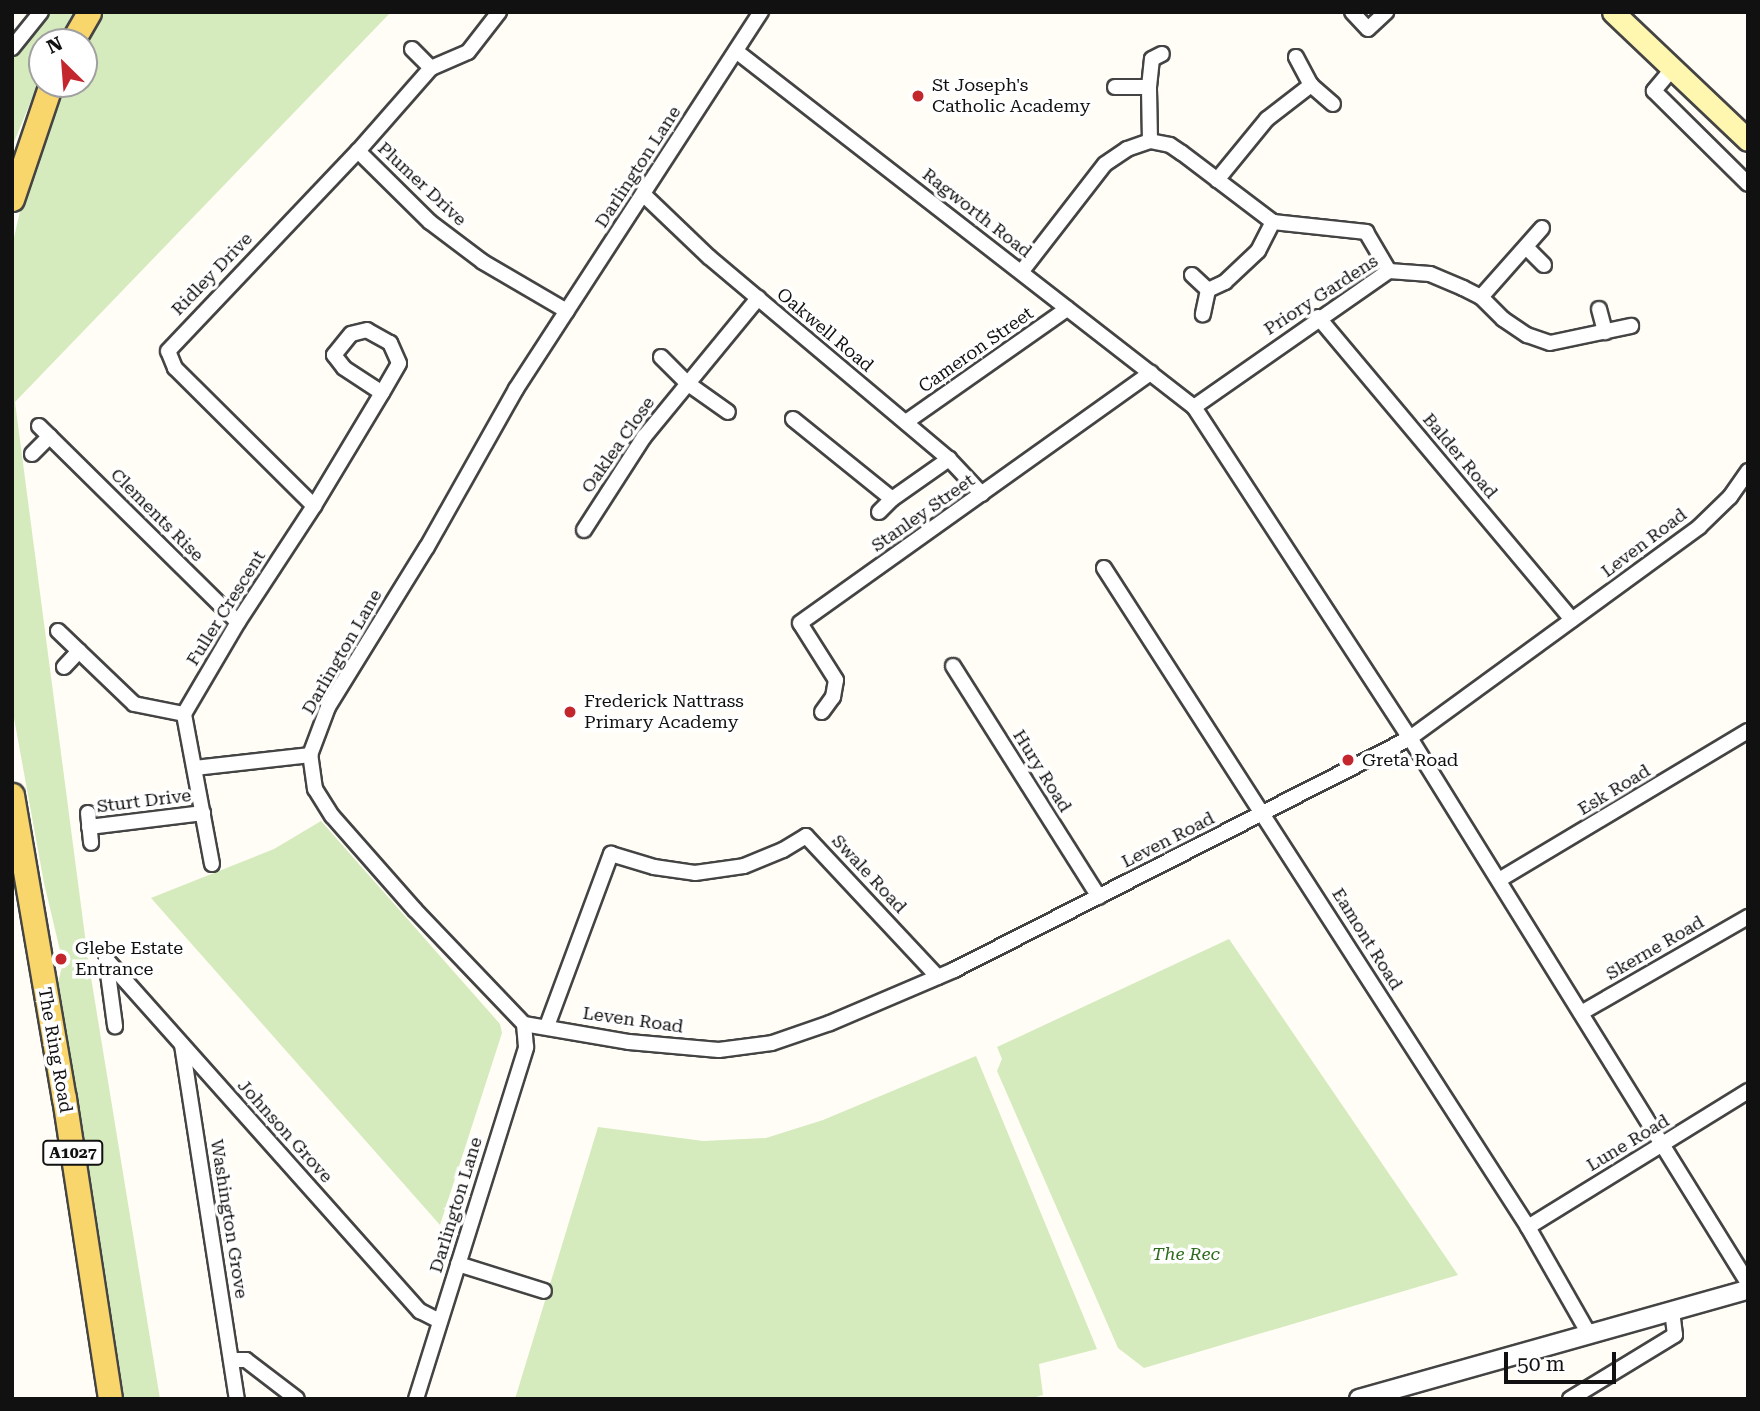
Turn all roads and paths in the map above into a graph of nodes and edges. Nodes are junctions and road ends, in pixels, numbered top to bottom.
1 (41, 12) edge
2 (89, 12) edge
3 (499, 12) edge
4 (761, 12) edge
5 (1352, 12) edge
6 (1386, 12) edge
7 (1613, 12) edge
8 (80, 28) edge
9 (12, 48) edge
10 (412, 49) dead end
11 (736, 51) junction
12 (1162, 54) dead end
13 (1296, 57) dead end
14 (431, 68) junction
15 (1673, 68) junction
16 (1311, 85) junction
17 (1115, 87) dead end
18 (1149, 87) junction
19 (46, 98) edge
20 (1333, 104) dead end
21 (1748, 140) edge
22 (1150, 141) junction
23 (358, 151) junction
24 (1217, 180) junction
25 (1748, 184) edge
26 (643, 194) junction
27 (12, 200) edge
28 (1273, 222) junction
29 (1542, 228) dead end
30 (1527, 248) junction
31 (1544, 265) dead end
32 (1022, 271) junction
33 (1389, 271) junction
34 (1192, 275) dead end
35 (1208, 290) junction
36 (758, 298) junction
37 (1481, 298) junction
38 (1067, 309) junction
39 (1599, 309) dead end
40 (567, 311) junction
41 (1203, 314) dead end
42 (1318, 317) junction
43 (1631, 326) dead end
44 (1605, 332) junction
45 (661, 357) dead end
46 (1152, 373) junction
47 (687, 383) junction
48 (382, 393) junction
49 (1194, 407) junction
50 (728, 412) dead end
51 (793, 419) dead end
52 (906, 422) junction
53 (32, 454) dead end
54 (949, 460) junction
55 (1748, 471) edge
56 (982, 495) junction
57 (892, 499) junction
58 (314, 506) junction
59 (879, 512) dead end
60 (584, 530) dead end
61 (1104, 568) dead end
62 (1572, 620) junction
63 (238, 622) junction
64 (58, 631) dead end
65 (79, 652) junction
66 (953, 666) dead end
67 (64, 667) dead end
68 (821, 713) dead end
69 (184, 714) junction
70 (1748, 731) edge
71 (1410, 738) junction
72 (310, 755) junction
73 (195, 768) junction
74 (13, 802) edge
75 (203, 813) junction
76 (1264, 813) junction
77 (91, 843) dead end
78 (212, 864) dead end
79 (1499, 880) junction
80 (1099, 897) junction
81 (1748, 917) edge
82 (938, 977) junction
83 (1581, 1013) junction
84 (524, 1024) junction
85 (115, 1026) dead end
86 (547, 1026) junction
87 (182, 1045) junction
88 (1748, 1091) edge
89 (1663, 1145) junction
90 (1528, 1227) junction
91 (458, 1264) junction
92 (1748, 1283) edge
93 (1748, 1290) edge
94 (544, 1291) dead end
95 (1672, 1310) junction
96 (440, 1321) junction
97 (1590, 1334) junction
98 (232, 1360) junction
99 (110, 1399) edge
100 (237, 1399) edge
101 (297, 1399) edge
102 (416, 1399) edge
103 (1359, 1399) edge
104 (1570, 1399) edge

1 - 9 street
2 - 8 main road
3 - 14 street, Ridley Drive
4 - 11 street, Darlington Lane
5 - 6 street
7 - 15 main road
10 - 14 street
11 - 26 street, Darlington Lane
11 - 32 street, Ragworth Road
12 - 18 street
13 - 16 street
14 - 23 street, Ridley Drive
15 - 21 main road
15 - 25 street
16 - 20 street
16 - 24 street
17 - 18 street
18 - 22 street
19 - 27 main road
22 - 24 street
22 - 32 street
23 - 40 street, Plumer Drive
23 - 58 street, Ridley Drive
24 - 28 street
26 - 36 street, Oakwell Road
26 - 40 street, Darlington Lane
28 - 33 street
28 - 35 street
29 - 30 street
30 - 31 street
30 - 37 street
32 - 38 street, Ragworth Road
33 - 37 street, Priory Gardens
33 - 42 street, Priory Gardens
34 - 35 street
35 - 41 street
36 - 47 street, Oaklea Close
36 - 52 street, Oakwell Road
37 - 44 street, Priory Gardens
38 - 46 street, Ragworth Road
38 - 52 street, Cameron Street
39 - 44 street
40 - 72 street, Darlington Lane
42 - 49 street, Priory Gardens
42 - 62 street, Balder Road
43 - 44 street, Priory Gardens
45 - 47 street
46 - 49 street, Ragworth Road
46 - 56 street, Stanley Street
47 - 50 street
47 - 60 street, Oaklea Close
48 - 48 street, Fuller Crescent
48 - 58 street, Fuller Crescent
49 - 71 street
51 - 57 street
52 - 54 street, Oakwell Road
53 - 63 street, Clements Rise
54 - 56 street, Oakwell Road
54 - 57 street
55 - 62 street, Leven Road
56 - 68 street, Stanley Street
57 - 59 street
58 - 63 street, Fuller Crescent
61 - 76 street, Eamont Road
62 - 71 street, Leven Road
63 - 69 street, Fuller Crescent
64 - 65 street
65 - 67 street
65 - 69 street
66 - 80 street, Hury Road
69 - 73 street
70 - 79 street, Esk Road
71 - 76 street, Leven Road
71 - 79 street
72 - 73 street
72 - 84 street, Darlington Lane
73 - 75 street
74 - 99 main road, The Ring Road / A1027
75 - 77 street, Sturt Drive
75 - 78 street
76 - 80 street, Leven Road
76 - 90 street, Eamont Road
79 - 83 street
80 - 82 street, Leven Road
81 - 83 street, Skerne Road
82 - 86 street, Leven Road
82 - 86 street, Swale Road
83 - 89 street
84 - 86 street, Leven Road
84 - 91 street, Darlington Lane
85 - 87 street, Johnson Grove
87 - 96 street, Johnson Grove
87 - 98 street, Washington Grove
88 - 89 street, Lune Road
89 - 90 street, Lune Road
89 - 92 street
90 - 97 street, Eamont Road
91 - 94 street
91 - 96 street, Darlington Lane
93 - 95 street
95 - 97 street
95 - 104 street
96 - 102 street, Darlington Lane
97 - 103 street
98 - 100 street, Washington Grove
98 - 101 street

